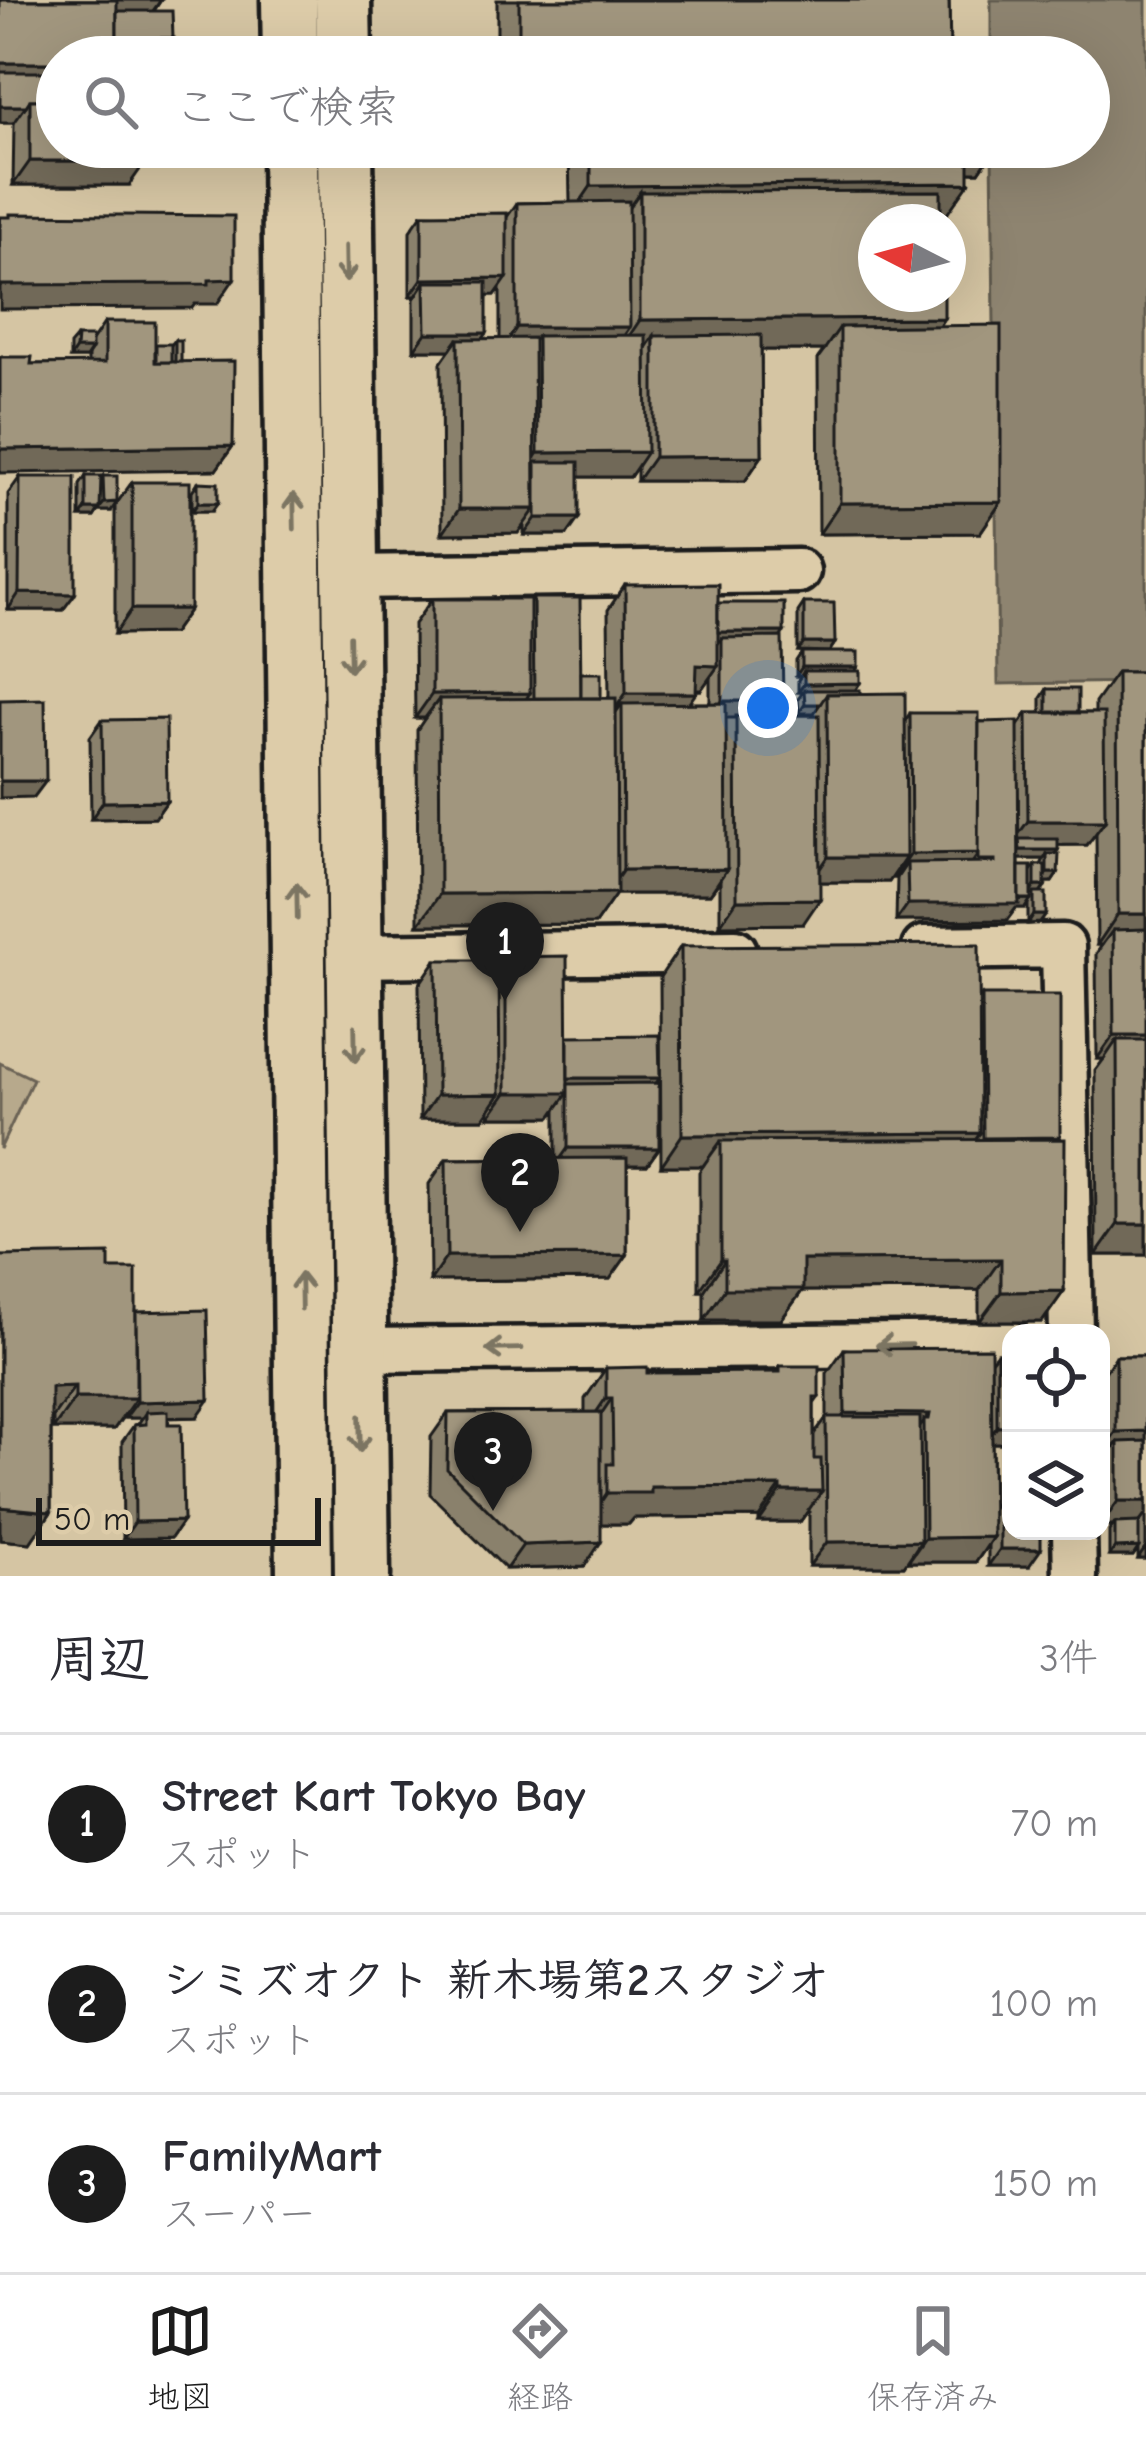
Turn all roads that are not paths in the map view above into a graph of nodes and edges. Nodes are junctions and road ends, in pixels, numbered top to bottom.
1 (290, 28) edge
2 (343, 29) edge
3 (290, 168) edge
4 (344, 168) edge
5 (798, 571) dead end
6 (349, 577) junction
7 (874, 949) edge
8 (780, 950) edge
9 (354, 956) junction
10 (1070, 1324) edge
11 (1002, 1344) edge
12 (359, 1350) junction
13 (1074, 1540) edge
14 (304, 1576) edge
15 (362, 1576) edge
16 (1075, 1576) edge

1 - 2 street
14 -> 3 street
4 -> 6 street
5 - 6 street
6 -> 9 street
7 - 10 street
8 - 9 street
9 -> 12 street
11 -> 12 street
12 -> 15 street
13 - 16 street

